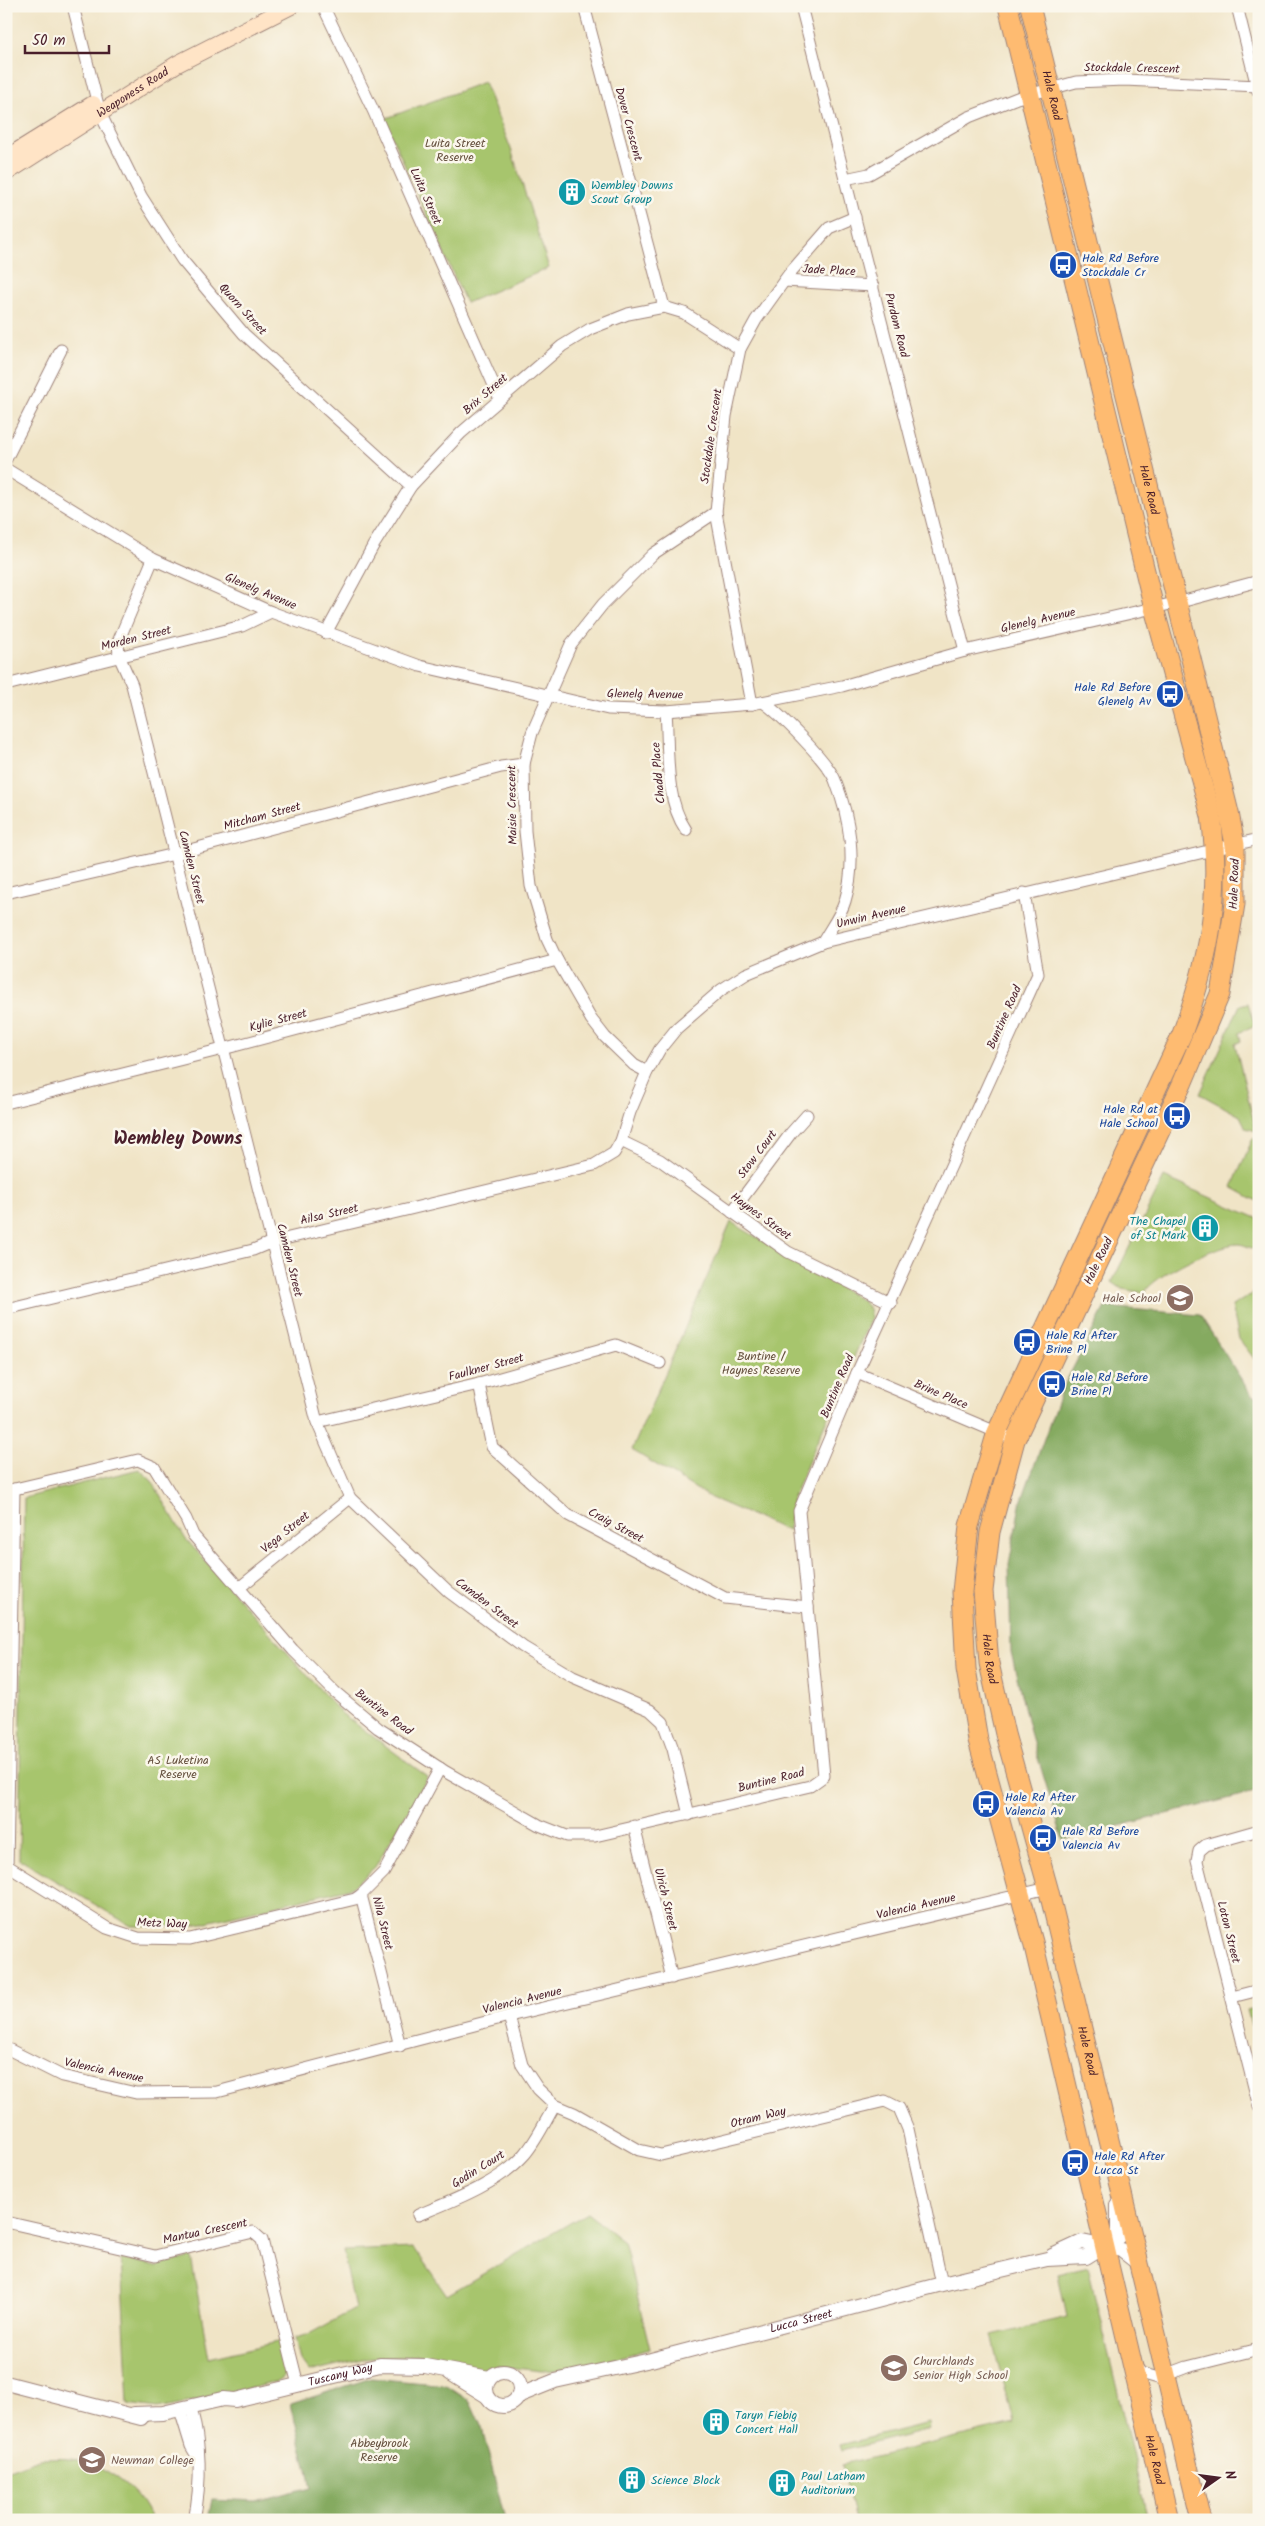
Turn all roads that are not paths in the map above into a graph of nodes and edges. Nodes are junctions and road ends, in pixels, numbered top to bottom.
1 (73, 6) edge
2 (267, 6) edge
3 (290, 6) edge
4 (322, 6) edge
5 (584, 6) edge
6 (801, 6) edge
7 (1008, 6) edge
8 (1030, 6) edge
9 (1237, 6) edge
10 (1258, 88) edge
11 (1051, 89) junction
12 (1030, 94) junction
13 (98, 107) junction
14 (6, 158) edge
15 (6, 173) edge
16 (846, 179) junction
17 (855, 217) junction
18 (784, 281) junction
19 (872, 286) junction
20 (664, 307) junction
21 (740, 349) junction
22 (61, 350) dead end
23 (500, 399) junction
24 (6, 459) edge
25 (6, 469) edge
26 (411, 486) junction
27 (716, 512) junction
28 (153, 559) junction
29 (1259, 581) edge
30 (1178, 603) junction
31 (1154, 608) junction
32 (270, 612) junction
33 (326, 633) junction
34 (965, 651) junction
35 (119, 656) junction
36 (6, 685) edge
37 (548, 695) junction
38 (757, 703) junction
39 (666, 711) junction
40 (524, 764) junction
41 (686, 830) dead end
42 (1259, 839) edge
43 (1235, 845) junction
44 (1215, 848) junction
45 (175, 854) junction
46 (6, 893) edge
47 (1024, 894) junction
48 (823, 942) junction
49 (557, 960) junction
50 (223, 1049) junction
51 (647, 1072) junction
52 (6, 1102) edge
53 (808, 1115) dead end
54 (621, 1141) junction
55 (732, 1212) junction
56 (272, 1242) junction
57 (890, 1303) junction
58 (6, 1310) edge
59 (660, 1363) dead end
60 (857, 1373) junction
61 (479, 1384) junction
62 (316, 1422) junction
63 (997, 1432) junction
64 (1014, 1440) junction
65 (10, 1490) edge
66 (350, 1498) junction
67 (238, 1588) junction
68 (808, 1607) junction
69 (440, 1768) junction
70 (689, 1815) junction
71 (634, 1826) junction
72 (1259, 1830) edge
73 (7, 1865) edge
74 (1048, 1888) junction
75 (361, 1895) junction
76 (1022, 1895) junction
77 (672, 1978) junction
78 (1259, 1990) edge
79 (1232, 1997) junction
80 (509, 2016) junction
81 (400, 2046) junction
82 (6, 2048) edge
83 (555, 2104) junction
84 (1259, 2107) edge
85 (1117, 2176) junction
86 (418, 2215) dead end
87 (6, 2222) edge
88 (1105, 2245) junction
89 (1139, 2264) junction
90 (942, 2284) junction
91 (1259, 2349) edge
92 (1131, 2359) junction
93 (448, 2371) junction
94 (1165, 2375) junction
95 (489, 2378) junction
96 (516, 2378) junction
97 (555, 2381) junction
98 (6, 2383) edge
99 (298, 2384) junction
100 (520, 2395) junction
101 (487, 2396) junction
102 (187, 2413) junction
103 (194, 2520) edge
104 (1169, 2520) edge
105 (1201, 2520) edge

1 - 13 street, Quorn Street
2 - 13 main road, Weaponess Road
3 - 13 main road, Weaponess Road
4 - 23 street, Luita Street
5 - 20 street, Dover Crescent
6 - 16 street, Purdom Road
7 - 12 main road, Hale Road
8 - 11 main road, Hale Road
9 - 10 street
10 - 11 street, Stockdale Crescent
11 - 12 street, Stockdale Crescent
11 - 30 main road, Hale Road
12 - 16 street, Stockdale Crescent
12 - 31 main road, Hale Road
13 - 14 main road, Weaponess Road
13 - 15 main road, Weaponess Road
13 - 26 street, Quorn Street
16 - 17 street, Purdom Road
17 - 18 street, Stockdale Crescent
17 - 19 street, Purdom Road
18 - 19 street, Jade Place
18 - 21 street, Stockdale Crescent
19 - 34 street, Purdom Road
20 - 21 street
20 - 23 street, Brix Street
21 - 27 street, Stockdale Crescent
22 - 24 street
23 - 26 street, Brix Street
25 - 28 street, Glenelg Avenue
26 - 33 street, Brix Street
27 - 37 street, Maisie Crescent
27 - 38 street, Stockdale Crescent
28 - 32 street, Glenelg Avenue
28 - 35 street
29 - 30 street, Glenelg Avenue
30 - 31 street, Glenelg Avenue
30 - 43 main road, Hale Road
31 - 34 street, Glenelg Avenue
31 - 44 main road, Hale Road
32 - 33 street, Glenelg Avenue
32 - 35 street, Morden Street
33 - 37 street, Glenelg Avenue
34 - 38 street, Glenelg Avenue
35 - 36 street, Morden Street
35 - 45 street, Camden Street
37 - 39 street, Glenelg Avenue
37 - 40 street, Maisie Crescent
38 - 39 street, Glenelg Avenue
38 - 48 street
39 - 41 street, Chadd Place
40 - 45 street, Mitcham Street
40 - 49 street, Maisie Crescent
42 - 43 street
43 - 44 street
43 - 64 main road, Hale Road
44 - 47 street, Unwin Avenue
44 - 63 main road, Hale Road
45 - 46 street, Mitcham Street
45 - 50 street, Camden Street
47 - 48 street, Unwin Avenue
47 - 57 street, Buntine Road
48 - 51 street, Unwin Avenue
49 - 50 street, Kylie Street
49 - 51 street, Maisie Crescent
50 - 52 street, Kylie Street
50 - 56 street, Camden Street
51 - 54 street, Unwin Avenue
53 - 55 street, Stow Court
54 - 55 street, Haynes Street
54 - 56 street, Ailsa Street
55 - 57 street, Haynes Street
56 - 58 street, Ailsa Street
56 - 62 street, Camden Street
57 - 60 street, Buntine Road
59 - 61 street, Faulkner Street
60 - 63 street, Brine Place
60 - 68 street, Buntine Road
61 - 62 street, Faulkner Street
61 - 68 street, Craig Street
62 - 66 street, Camden Street
63 - 64 street, Brine Place
63 - 76 main road, Hale Road
64 - 74 main road, Hale Road
65 - 67 street, Buntine Road
65 - 73 street
66 - 67 street, Vega Street
66 - 70 street, Camden Street
67 - 69 street, Buntine Road
68 - 70 street, Buntine Road
69 - 71 street, Buntine Road
69 - 75 street, Nila Street
70 - 71 street, Buntine Road
71 - 77 street, Ulrich Street
72 - 79 street, Loton Street
73 - 75 street, Metz Way
74 - 76 street, Valencia Avenue
74 - 85 main road, Hale Road
75 - 81 street, Nila Street
76 - 77 street, Valencia Avenue
76 - 88 main road, Hale Road
77 - 80 street, Valencia Avenue
78 - 79 street
79 - 84 street, Loton Street
80 - 81 street, Valencia Avenue
80 - 83 street, Otram Way
81 - 82 street, Valencia Avenue
83 - 86 street, Godin Court
83 - 90 street, Otram Way
85 - 88 street
85 - 89 main road, Hale Road
87 - 99 street, Mantua Crescent
88 - 89 street, Lucca Street
88 - 90 street, Lucca Street
88 - 92 main road, Hale Road
89 - 94 main road, Hale Road
90 - 97 street, Lucca Street
91 - 94 street
92 - 94 street
92 - 104 main road, Hale Road
93 - 95 street, Tuscany Way
93 - 99 street, Tuscany Way
93 - 101 street, Tuscany Way
94 - 105 main road, Hale Road
95 - 96 street
95 - 101 street
96 - 97 street, Lucca Street
96 - 100 street
97 - 100 street, Lucca Street
98 - 102 street, Tuscany Way
99 - 102 street, Tuscany Way
100 - 101 street
102 - 103 street

